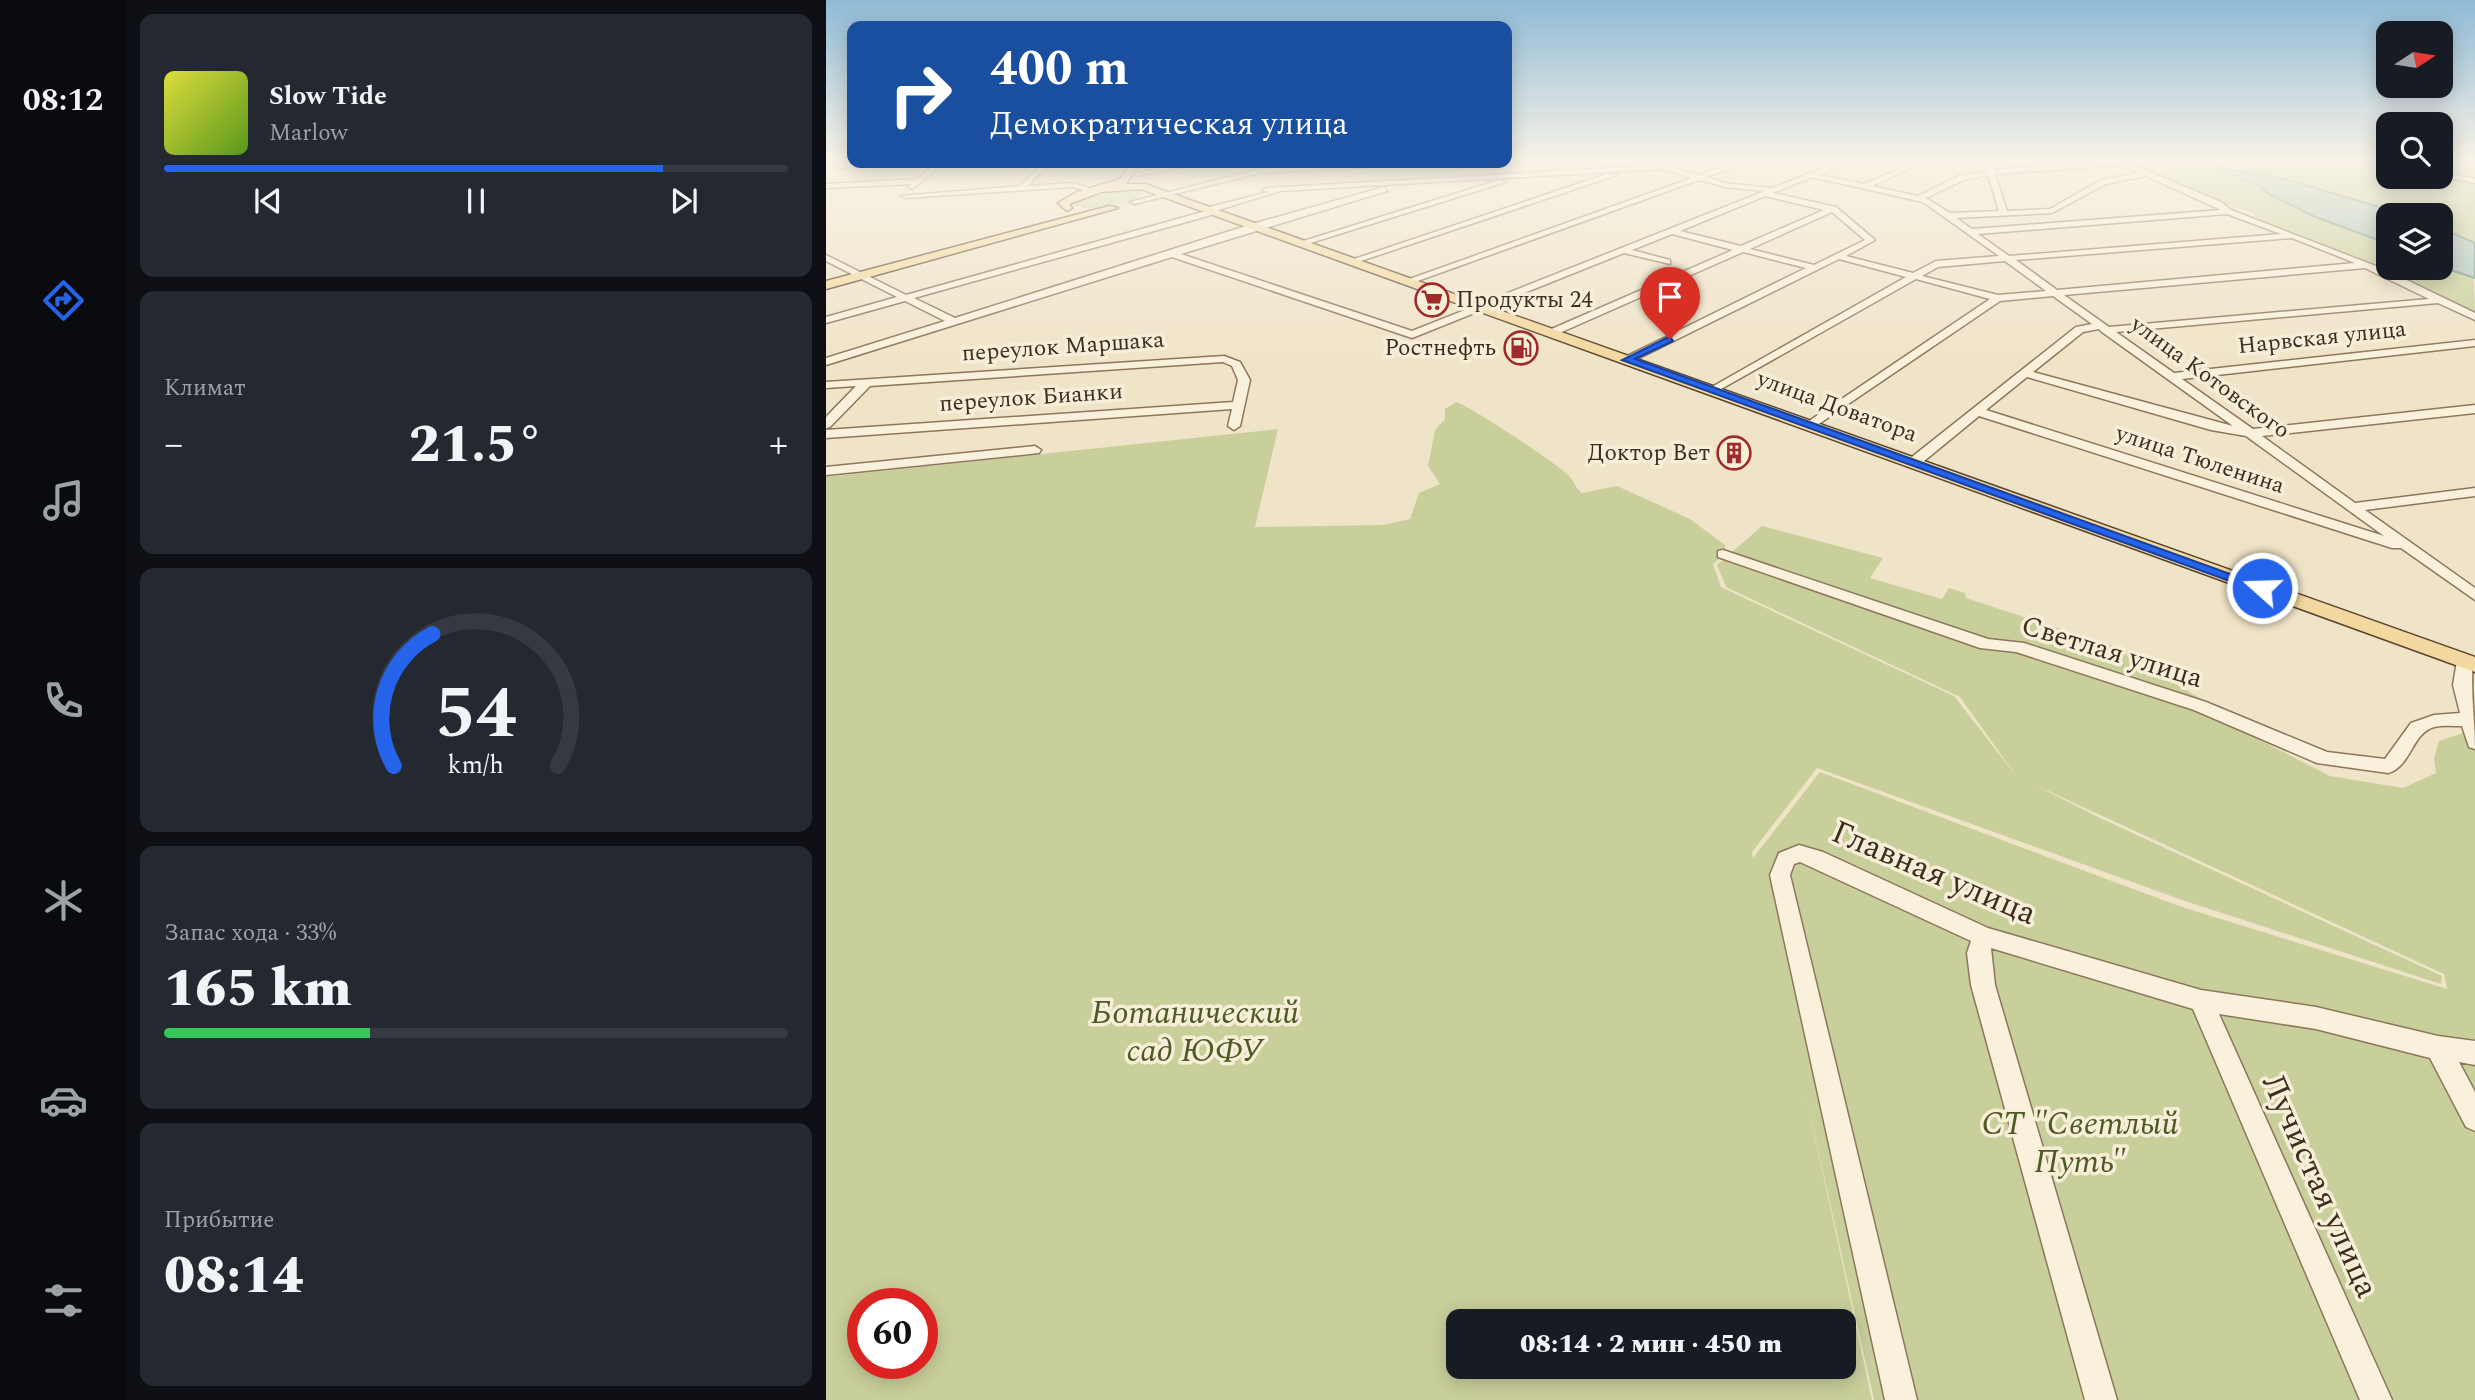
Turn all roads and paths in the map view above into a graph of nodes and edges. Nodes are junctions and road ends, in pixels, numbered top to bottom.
1 (1045, 225) edge
2 (1048, 225) edge
3 (1161, 225) edge
4 (1251, 225) edge
5 (1262, 225) edge
6 (1359, 225) edge
7 (1461, 225) edge
8 (1564, 225) edge
9 (1685, 225) edge
10 (1796, 225) edge
11 (1855, 225) edge
12 (1959, 225) edge
13 (2055, 225) edge
14 (2263, 225) edge
15 (1256, 227) junction
16 (1671, 231) junction
17 (1968, 232) junction
18 (2291, 236) junction
19 (1301, 243) junction
20 (1742, 249) junction
21 (1622, 250) junction
22 (1173, 254) junction
23 (1836, 256) junction
24 (2005, 258) junction
25 (827, 259) edge
26 (1352, 261) junction
27 (1667, 262) dead end
28 (2365, 265) junction
29 (1812, 267) junction
30 (860, 275) junction
31 (1914, 276) junction
32 (1409, 281) junction
33 (826, 284) edge
34 (2052, 292) junction
35 (906, 298) junction
36 (1998, 298) junction
37 (2437, 301) junction
38 (1479, 307) junction
39 (2475, 317) edge
40 (826, 320) edge
41 (954, 322) junction
42 (2104, 328) junction
43 (1551, 333) junction
44 (2475, 344) edge
45 (1627, 360) junction
46 (826, 362) edge
47 (2025, 373) junction
48 (2172, 376) junction
49 (866, 382) junction
50 (826, 385) edge
51 (1714, 390) junction
52 (1239, 405) junction
53 (2475, 409) edge
54 (1977, 411) junction
55 (826, 424) edge
56 (1234, 426) dead end
57 (1810, 426) junction
58 (2252, 433) junction
59 (826, 434) edge
60 (1035, 450) dead end
61 (1913, 463) junction
62 (826, 471) edge
63 (2475, 492) edge
64 (2353, 507) junction
65 (2411, 549) junction
66 (1723, 554) dead end
67 (2473, 592) edge
68 (2470, 663) edge
69 (2469, 719) junction
70 (2475, 742) edge
71 (1983, 936) junction
72 (2201, 1000) junction
73 (2438, 1048) junction
74 (2475, 1053) edge
75 (2475, 1118) edge
76 (1901, 1400) edge
77 (2101, 1400) edge
78 (2376, 1400) edge

1 - 30 main road
2 - 30 main road
3 - 35 street
4 - 15 main road, улица Доватора
5 - 15 street
6 - 19 street
7 - 26 street
8 - 32 street
9 - 16 street
10 - 20 street
11 - 23 street
12 - 17 street, улица Котовского
13 - 17 street
14 - 18 street
15 - 19 main road, улица Доватора
15 - 22 street
16 - 20 street
16 - 21 street
17 - 24 street, улица Котовского
18 - 24 street
18 - 28 street
19 - 26 main road, улица Доватора
20 - 29 street
20 - 43 street
21 - 27 street
21 - 38 street
22 - 38 street
22 - 41 street
23 - 29 street
23 - 31 street
24 - 31 street
24 - 34 street, улица Котовского
25 - 30 street
26 - 32 main road, улица Доватора
28 - 34 street
28 - 37 street
29 - 45 street
30 - 33 main road
30 - 35 street
31 - 36 street
31 - 51 street
32 - 38 main road, улица Доватора
34 - 36 street
34 - 42 street, улица Котовского
35 - 40 street
35 - 41 street
36 - 57 street
37 - 39 street
37 - 42 street
38 - 43 main road, улица Доватора
41 - 46 street
42 - 47 street
42 - 48 street, улица Котовского
43 - 45 main road, улица Доватора
44 - 48 street, Нарвская улица
45 - 51 main road, улица Доватора
47 - 54 street
47 - 58 street
48 - 58 street, улица Котовского
49 - 50 street, переулок Маршака
49 - 52 street, переулок Маршака
49 - 55 street
51 - 57 main road, улица Доватора
52 - 56 street, переулок Маршака
52 - 59 street, переулок Бианки
53 - 58 street
54 - 61 street
54 - 65 street, улица Тюленина
57 - 61 main road, улица Доватора
58 - 64 street, улица Котовского
60 - 62 street
61 - 68 main road, улица Доватора
63 - 64 street
64 - 65 street, улица Котовского
65 - 67 street, улица Котовского
66 - 69 street, Светлая улица
68 - 69 street
69 - 70 street
71 - 72 street, Главная улица
71 - 76 street, Главная улица
71 - 77 street
72 - 73 street, Главная улица
72 - 78 street, Лучистая улица
73 - 74 street, Главная улица
73 - 75 street

